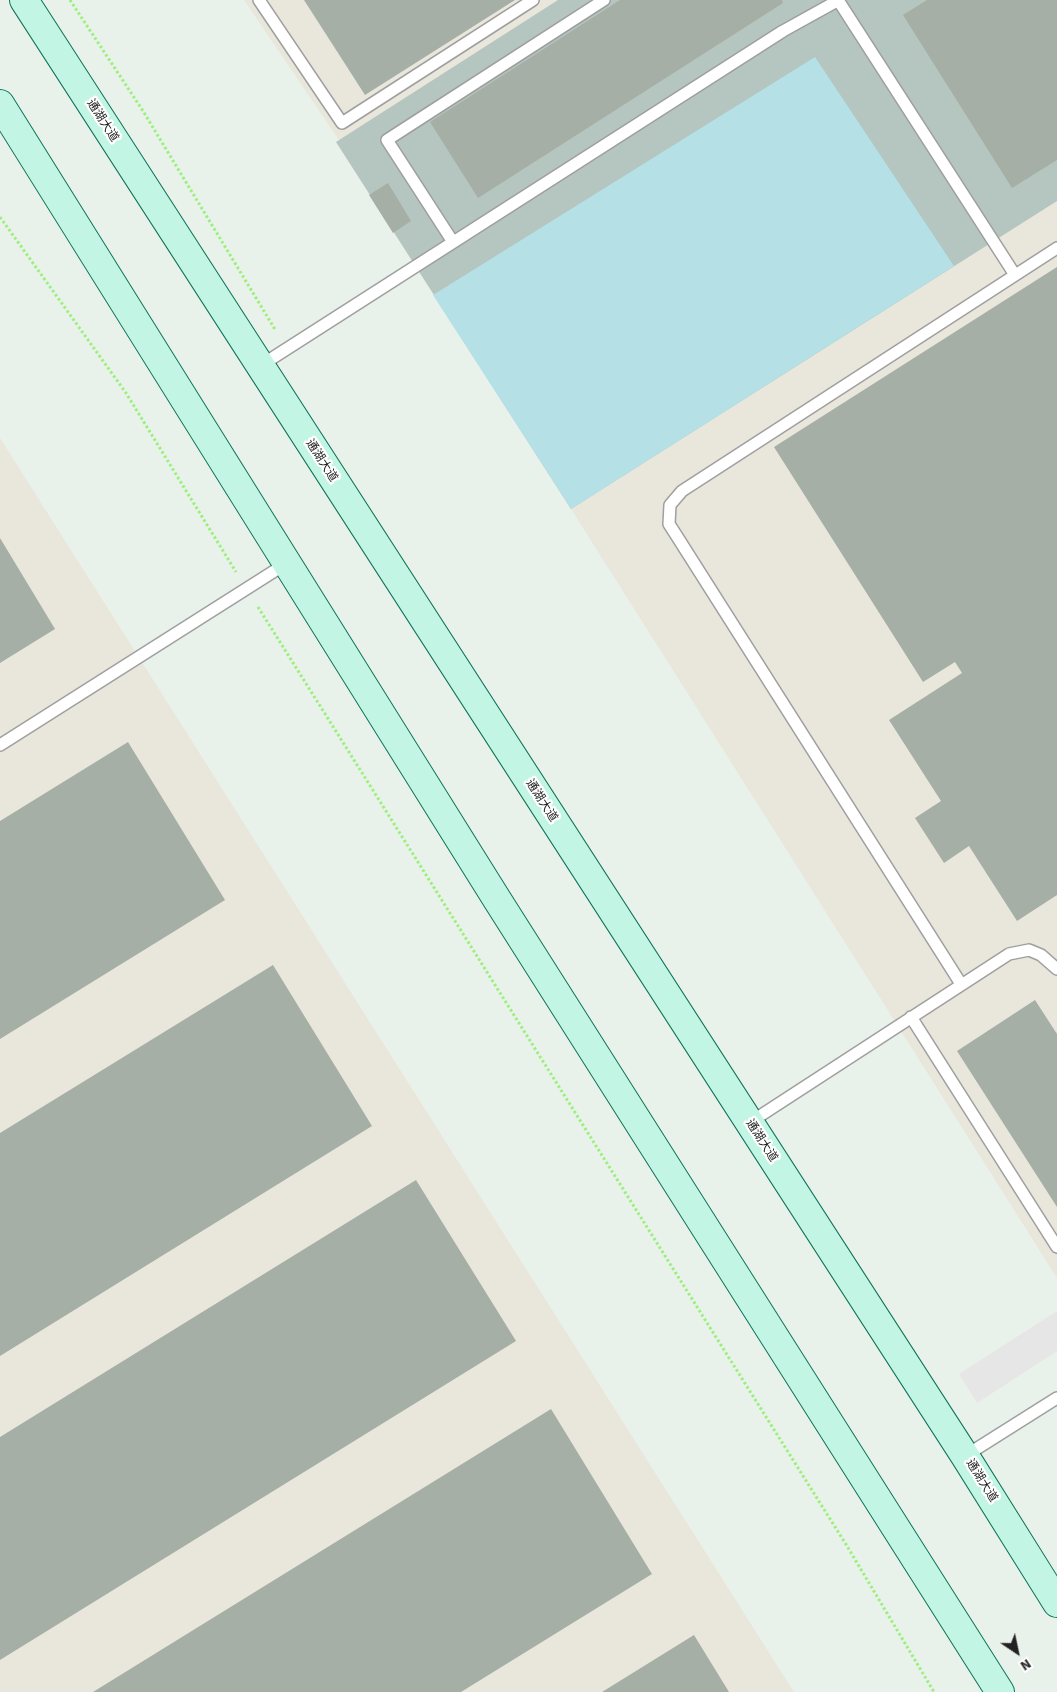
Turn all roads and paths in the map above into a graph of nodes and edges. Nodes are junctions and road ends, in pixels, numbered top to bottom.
1 (24, 0) edge
2 (259, 0) edge
3 (532, 0) edge
4 (604, 0) edge
5 (838, 0) edge
6 (0, 104) edge
7 (0, 217) edge
8 (453, 242) junction
9 (1057, 248) edge
10 (1015, 275) junction
11 (260, 366) junction
12 (287, 563) junction
13 (246, 588) junction
14 (0, 745) edge
15 (1057, 969) edge
16 (961, 984) junction
17 (911, 1017) junction
18 (749, 1123) junction
19 (1057, 1248) edge
20 (1057, 1398) edge
21 (965, 1456) junction
22 (1057, 1603) edge
23 (934, 1692) edge
24 (1000, 1692) edge

1 - 11 main road, 通湖大道
2 - 3 lane
4 - 8 lane
5 - 8 lane
5 - 10 lane
6 - 12 main road
7 - 13 path
8 - 11 lane
9 - 10 lane
10 - 16 lane
11 - 18 main road, 通湖大道
12 - 13 lane
12 - 24 main road
13 - 14 lane
13 - 23 path
15 - 16 lane
16 - 17 lane
17 - 18 lane
17 - 19 lane
18 - 21 main road, 通湖大道
20 - 21 lane
21 - 22 main road, 通湖大道

